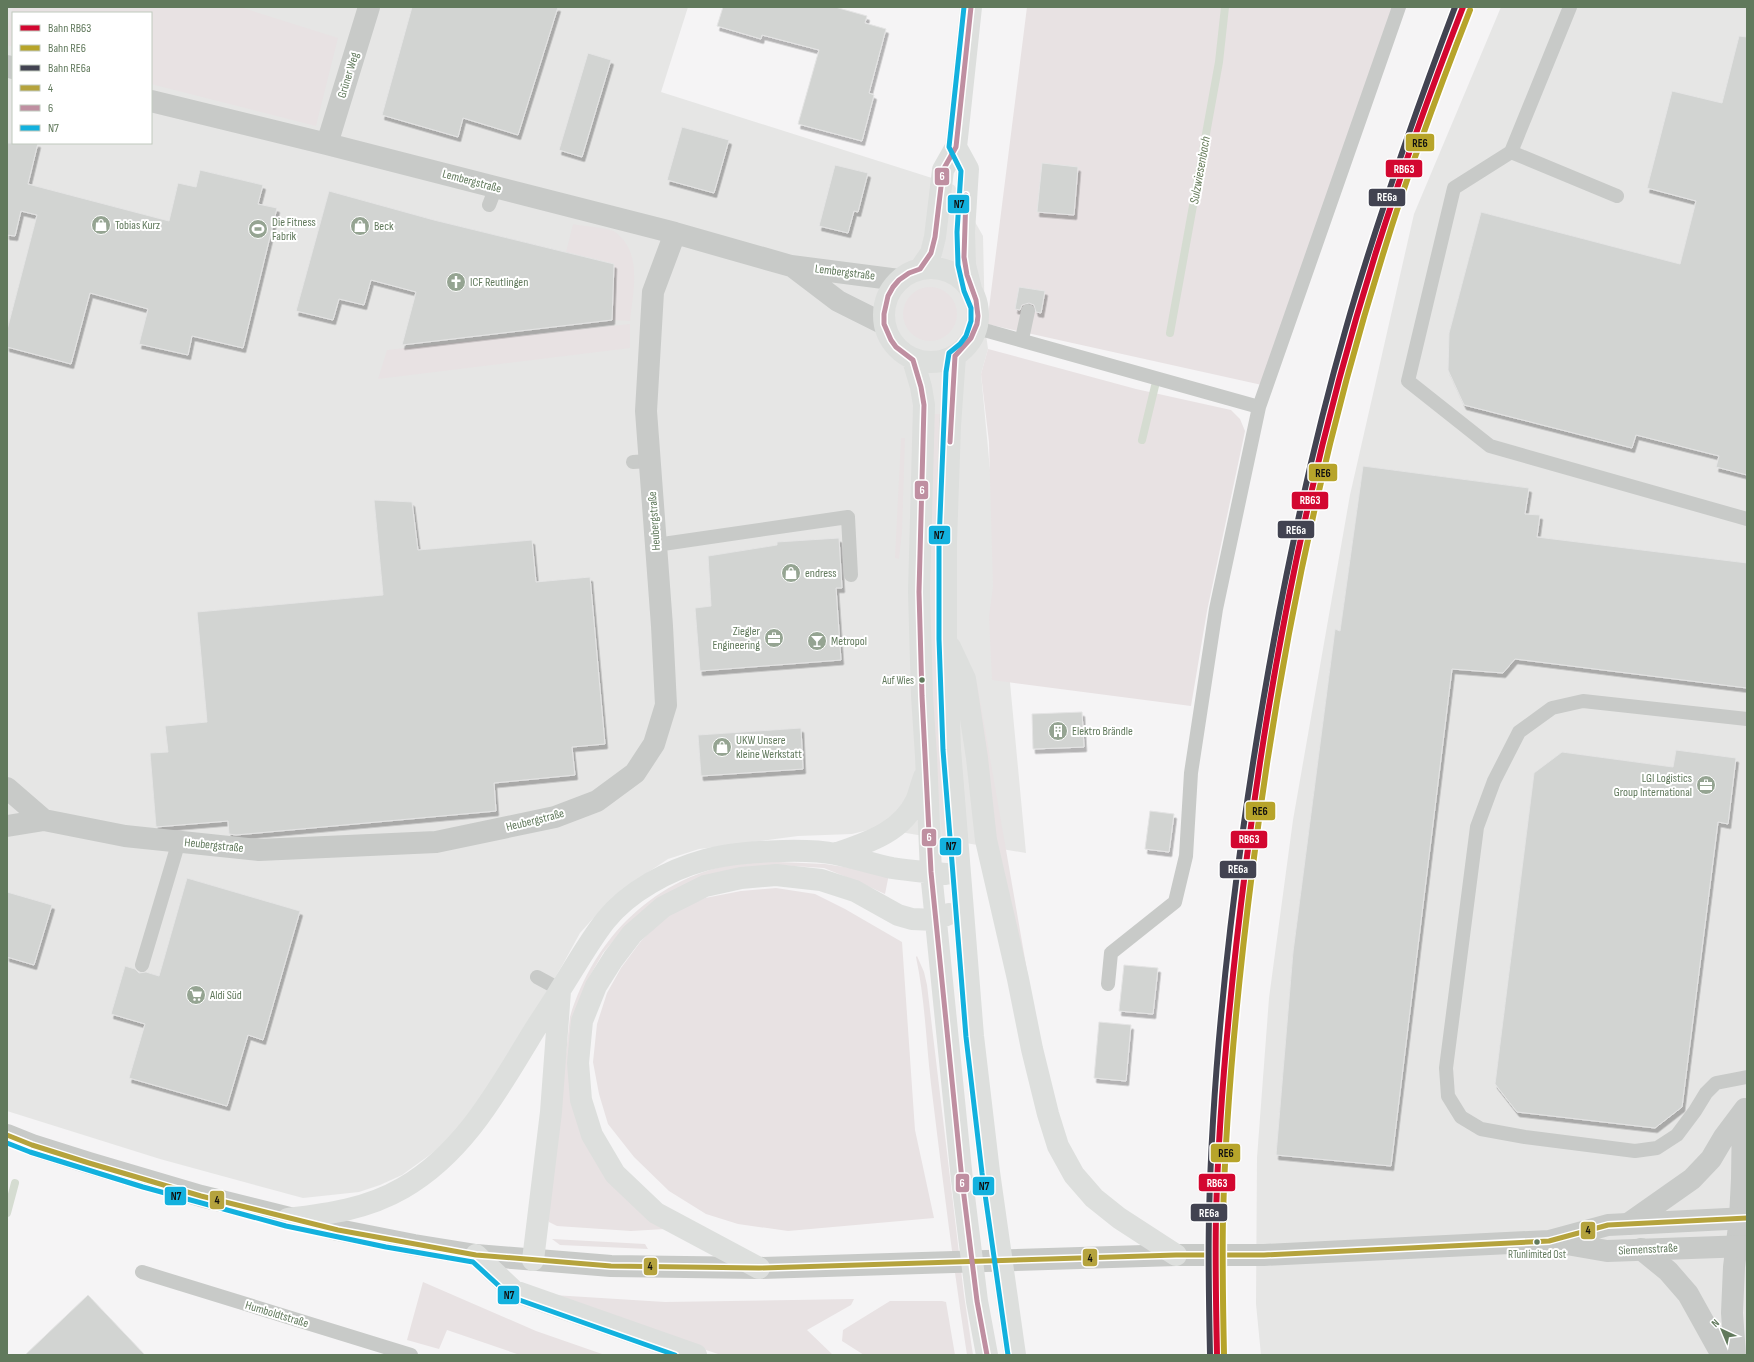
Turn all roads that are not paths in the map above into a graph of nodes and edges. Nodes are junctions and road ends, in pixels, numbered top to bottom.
1 (369, 7) edge
2 (971, 7) edge
3 (1399, 7) edge
4 (1570, 7) edge
5 (152, 101) edge
6 (327, 144) junction
7 (956, 147) junction
8 (1511, 152) junction
9 (1618, 196) dead end
10 (675, 233) junction
11 (791, 266) junction
12 (920, 269) junction
13 (899, 280) junction
14 (971, 289) junction
15 (1028, 311) dead end
16 (884, 324) junction
17 (977, 328) junction
18 (1022, 340) junction
19 (955, 356) junction
20 (912, 360) junction
21 (1259, 407) junction
22 (1747, 519) edge
23 (656, 545) junction
24 (851, 576) dead end
25 (946, 639) junction
26 (1747, 718) edge
27 (926, 756) junction
28 (7, 788) edge
29 (44, 820) junction
30 (7, 826) edge
31 (179, 841) junction
32 (835, 854) junction
33 (931, 872) junction
34 (961, 876) junction
35 (963, 908) junction
36 (935, 920) junction
37 (142, 965) dead end
38 (537, 976) dead end
39 (1108, 984) dead end
40 (561, 990) junction
41 (1747, 1077) edge
42 (1745, 1109) edge
43 (7, 1135) edge
44 (1743, 1218) edge
45 (288, 1219) junction
46 (1628, 1224) junction
47 (1549, 1241) junction
48 (1742, 1246) edge
49 (1641, 1249) junction
50 (476, 1255) junction
51 (1176, 1255) junction
52 (533, 1260) junction
53 (759, 1268) junction
54 (142, 1272) dead end
55 (411, 1355) edge
56 (696, 1355) edge
57 (987, 1355) edge
58 (1015, 1355) edge
59 (1728, 1355) edge
60 (1735, 1355) edge

1 - 6 street, Grüner Weg
2 - 7 main road
3 - 21 lane
4 - 8 lane
5 - 6 street, Lembergstraße
6 - 10 street, Lembergstraße
7 - 12 main road
7 - 14 main road
8 - 9 lane
8 - 22 lane
10 - 11 street, Lembergstraße
10 - 23 street, Heubergstraße
11 - 13 street, Lembergstraße
11 - 16 street, Lembergstraße
12 - 13 main road
12 - 14 main road
13 - 16 main road
14 - 17 main road
15 - 18 lane
16 - 20 main road
17 - 18 lane
17 - 19 main road
18 - 21 lane
19 - 20 main road
19 - 25 main road
20 - 27 main road
21 - 39 lane
23 - 24 lane
23 - 31 street, Heubergstraße
25 - 34 main road
25 - 51 main road
26 - 41 lane
27 - 32 main road
27 - 33 main road
28 - 29 street, Heubergstraße
29 - 30 street, Heubergstraße
29 - 31 street, Heubergstraße
31 - 37 lane
32 - 33 main road
32 - 40 main road
33 - 34 main road
33 - 36 main road
34 - 35 main road
35 - 36 main road
35 - 58 main road
36 - 53 main road
36 - 57 main road
38 - 40 lane
40 - 45 main road
40 - 52 main road
42 - 44 street
42 - 46 street
43 - 45 street, Siemensstraße
44 - 46 street, Siemensstraße
44 - 48 street
45 - 50 street, Siemensstraße
46 - 47 street, Siemensstraße
47 - 49 street, Siemensstraße
47 - 51 street, Siemensstraße
48 - 49 street, Siemensstraße
48 - 60 street
49 - 59 street
50 - 52 street, Siemensstraße
50 - 56 main road
51 - 53 street, Siemensstraße
52 - 53 street, Siemensstraße
54 - 55 lane, Humboldtstraße

